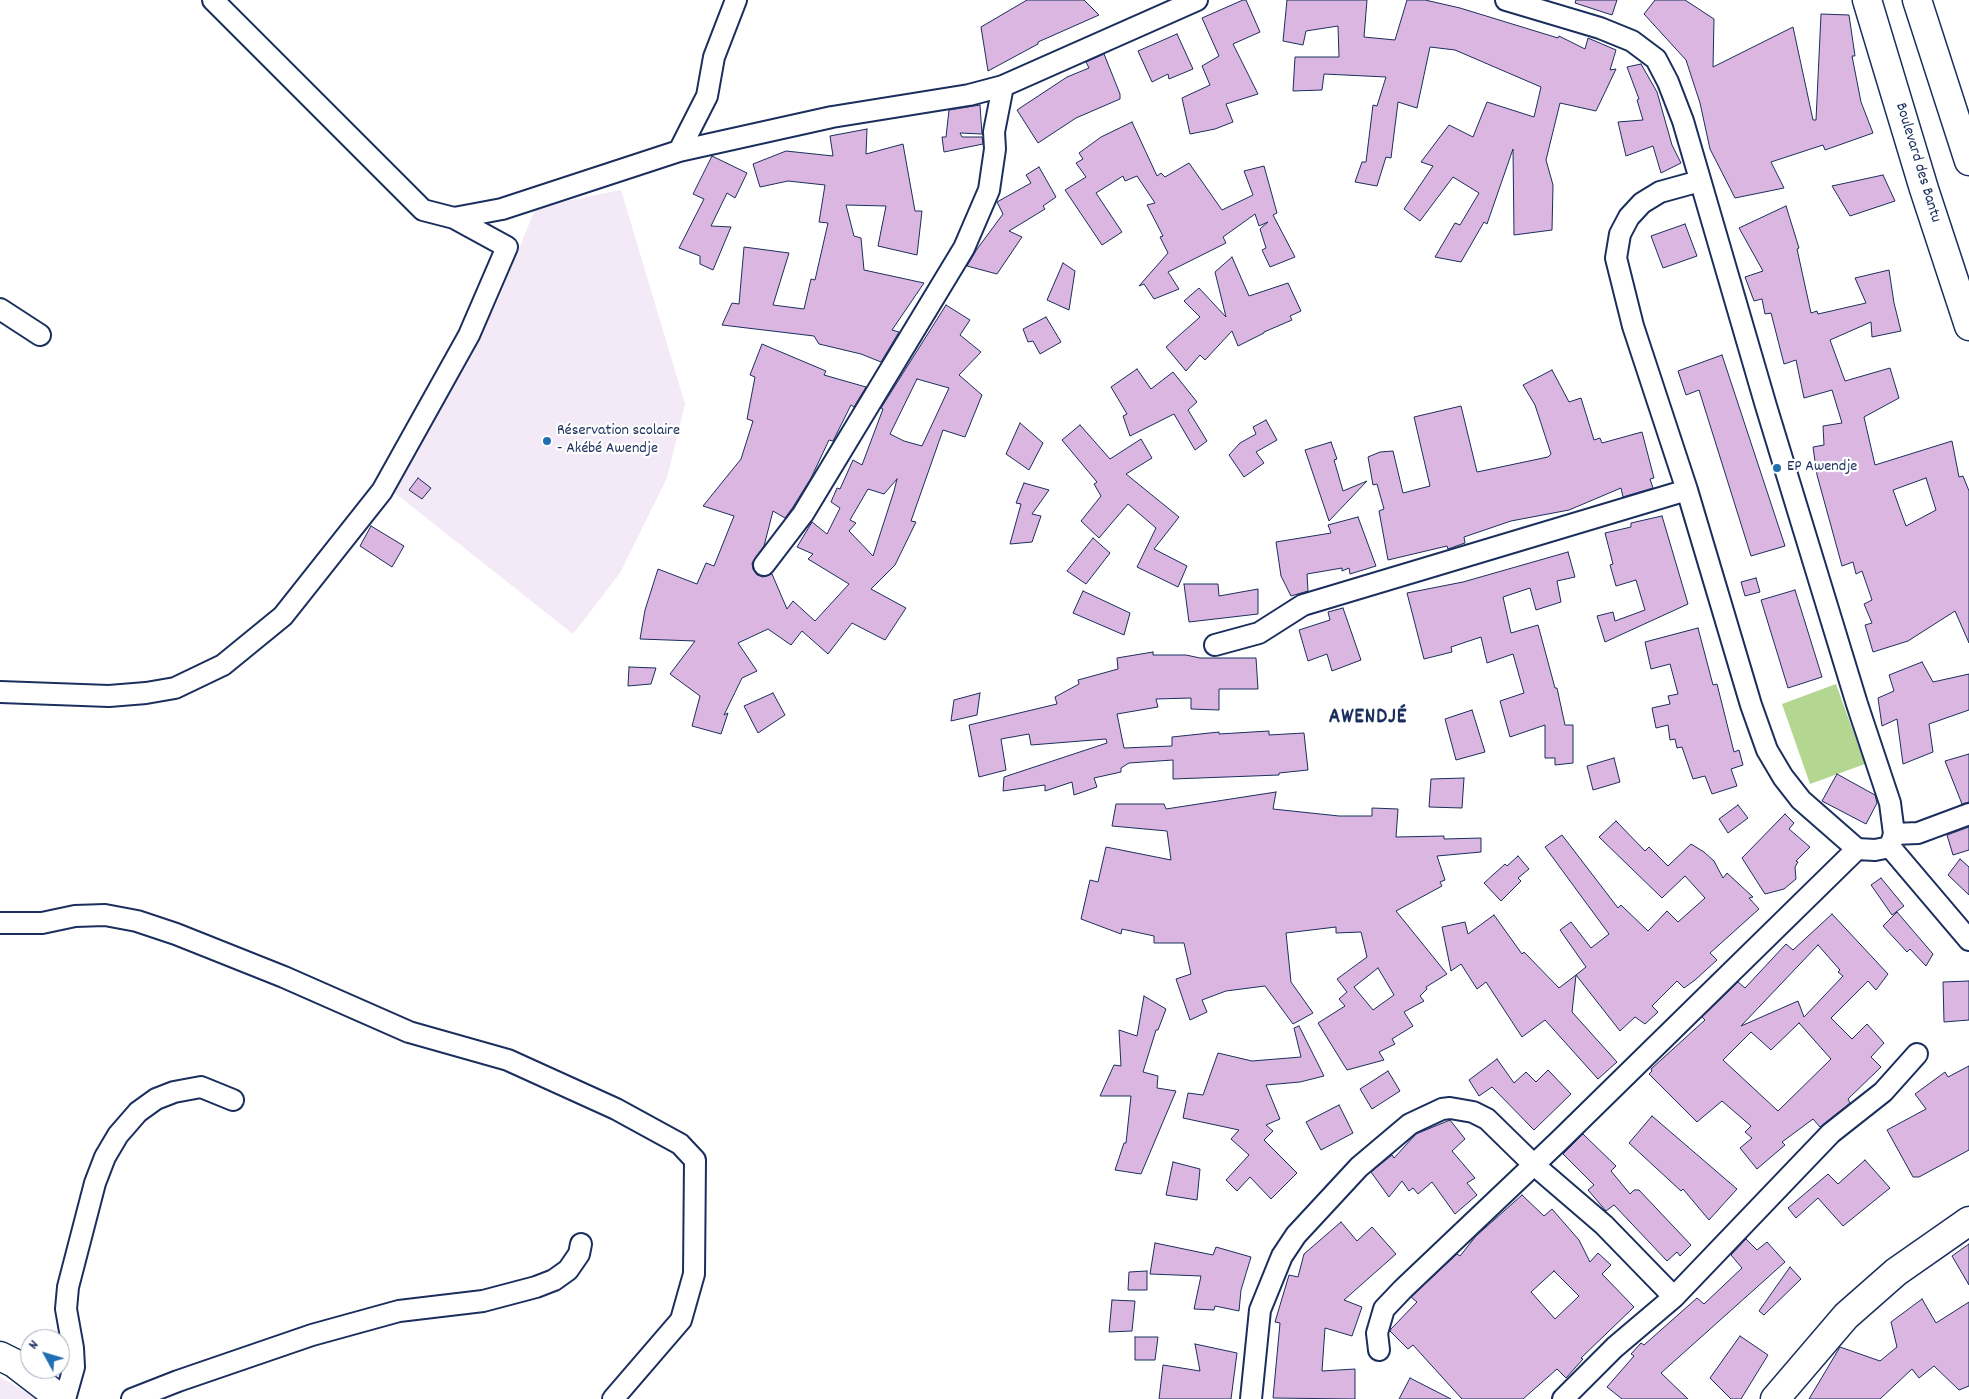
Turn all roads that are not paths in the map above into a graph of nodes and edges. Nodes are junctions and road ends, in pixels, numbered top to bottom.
1 (213, 0) edge
2 (736, 0) edge
3 (1197, 0) edge
4 (1506, 0) edge
5 (1867, 0) edge
6 (1917, 0) edge
7 (1003, 86) junction
8 (679, 151) junction
9 (1969, 161) edge
10 (1700, 181) junction
11 (454, 218) junction
12 (0, 309) edge
13 (1969, 326) edge
14 (40, 335) dead end
15 (1687, 490) junction
16 (764, 564) dead end
17 (1215, 645) dead end
18 (0, 692) edge
19 (1969, 814) edge
20 (1892, 841) junction
21 (1857, 849) junction
22 (0, 924) edge
23 (1969, 940) edge
24 (1917, 1054) dead end
25 (233, 1100) dead end
26 (1533, 1164) junction
27 (1969, 1221) edge
28 (581, 1244) dead end
29 (1674, 1297) junction
30 (1378, 1350) dead end
31 (0, 1356) edge
32 (63, 1399) edge
33 (132, 1399) edge
34 (613, 1399) edge
35 (1251, 1399) edge
36 (1563, 1399) edge
37 (1775, 1399) edge

1 - 11 street
2 - 8 street
3 - 7 street
4 - 10 street
5 - 13 main road, Boulevard des Bantu
6 - 9 main road
7 - 8 street
7 - 16 street
8 - 11 street
10 - 15 street
10 - 20 street
11 - 18 street
12 - 14 street
15 - 17 street
15 - 21 street
19 - 20 street
20 - 21 street
20 - 23 street
21 - 26 street
22 - 34 street
24 - 29 street
25 - 32 street
26 - 29 street
26 - 30 street
26 - 35 street
27 - 37 main road
28 - 33 street
29 - 36 street
31 - 32 main road

